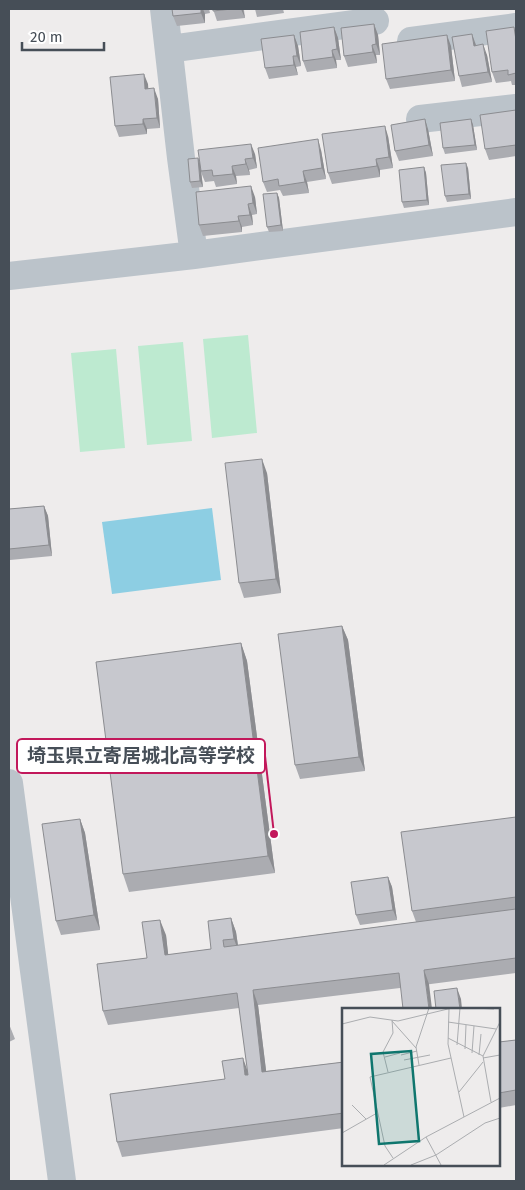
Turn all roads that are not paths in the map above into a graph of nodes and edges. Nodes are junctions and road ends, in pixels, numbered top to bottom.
1 (164, 9) edge
2 (516, 27) edge
3 (169, 49) junction
4 (516, 108) edge
5 (420, 120) edge
6 (516, 212) edge
7 (194, 255) junction
8 (9, 276) edge
9 (9, 783) edge
10 (62, 1181) edge

1 - 3 street
2 - 3 street
3 - 7 street
4 - 5 street
6 - 7 street
7 - 8 street
9 - 10 street

